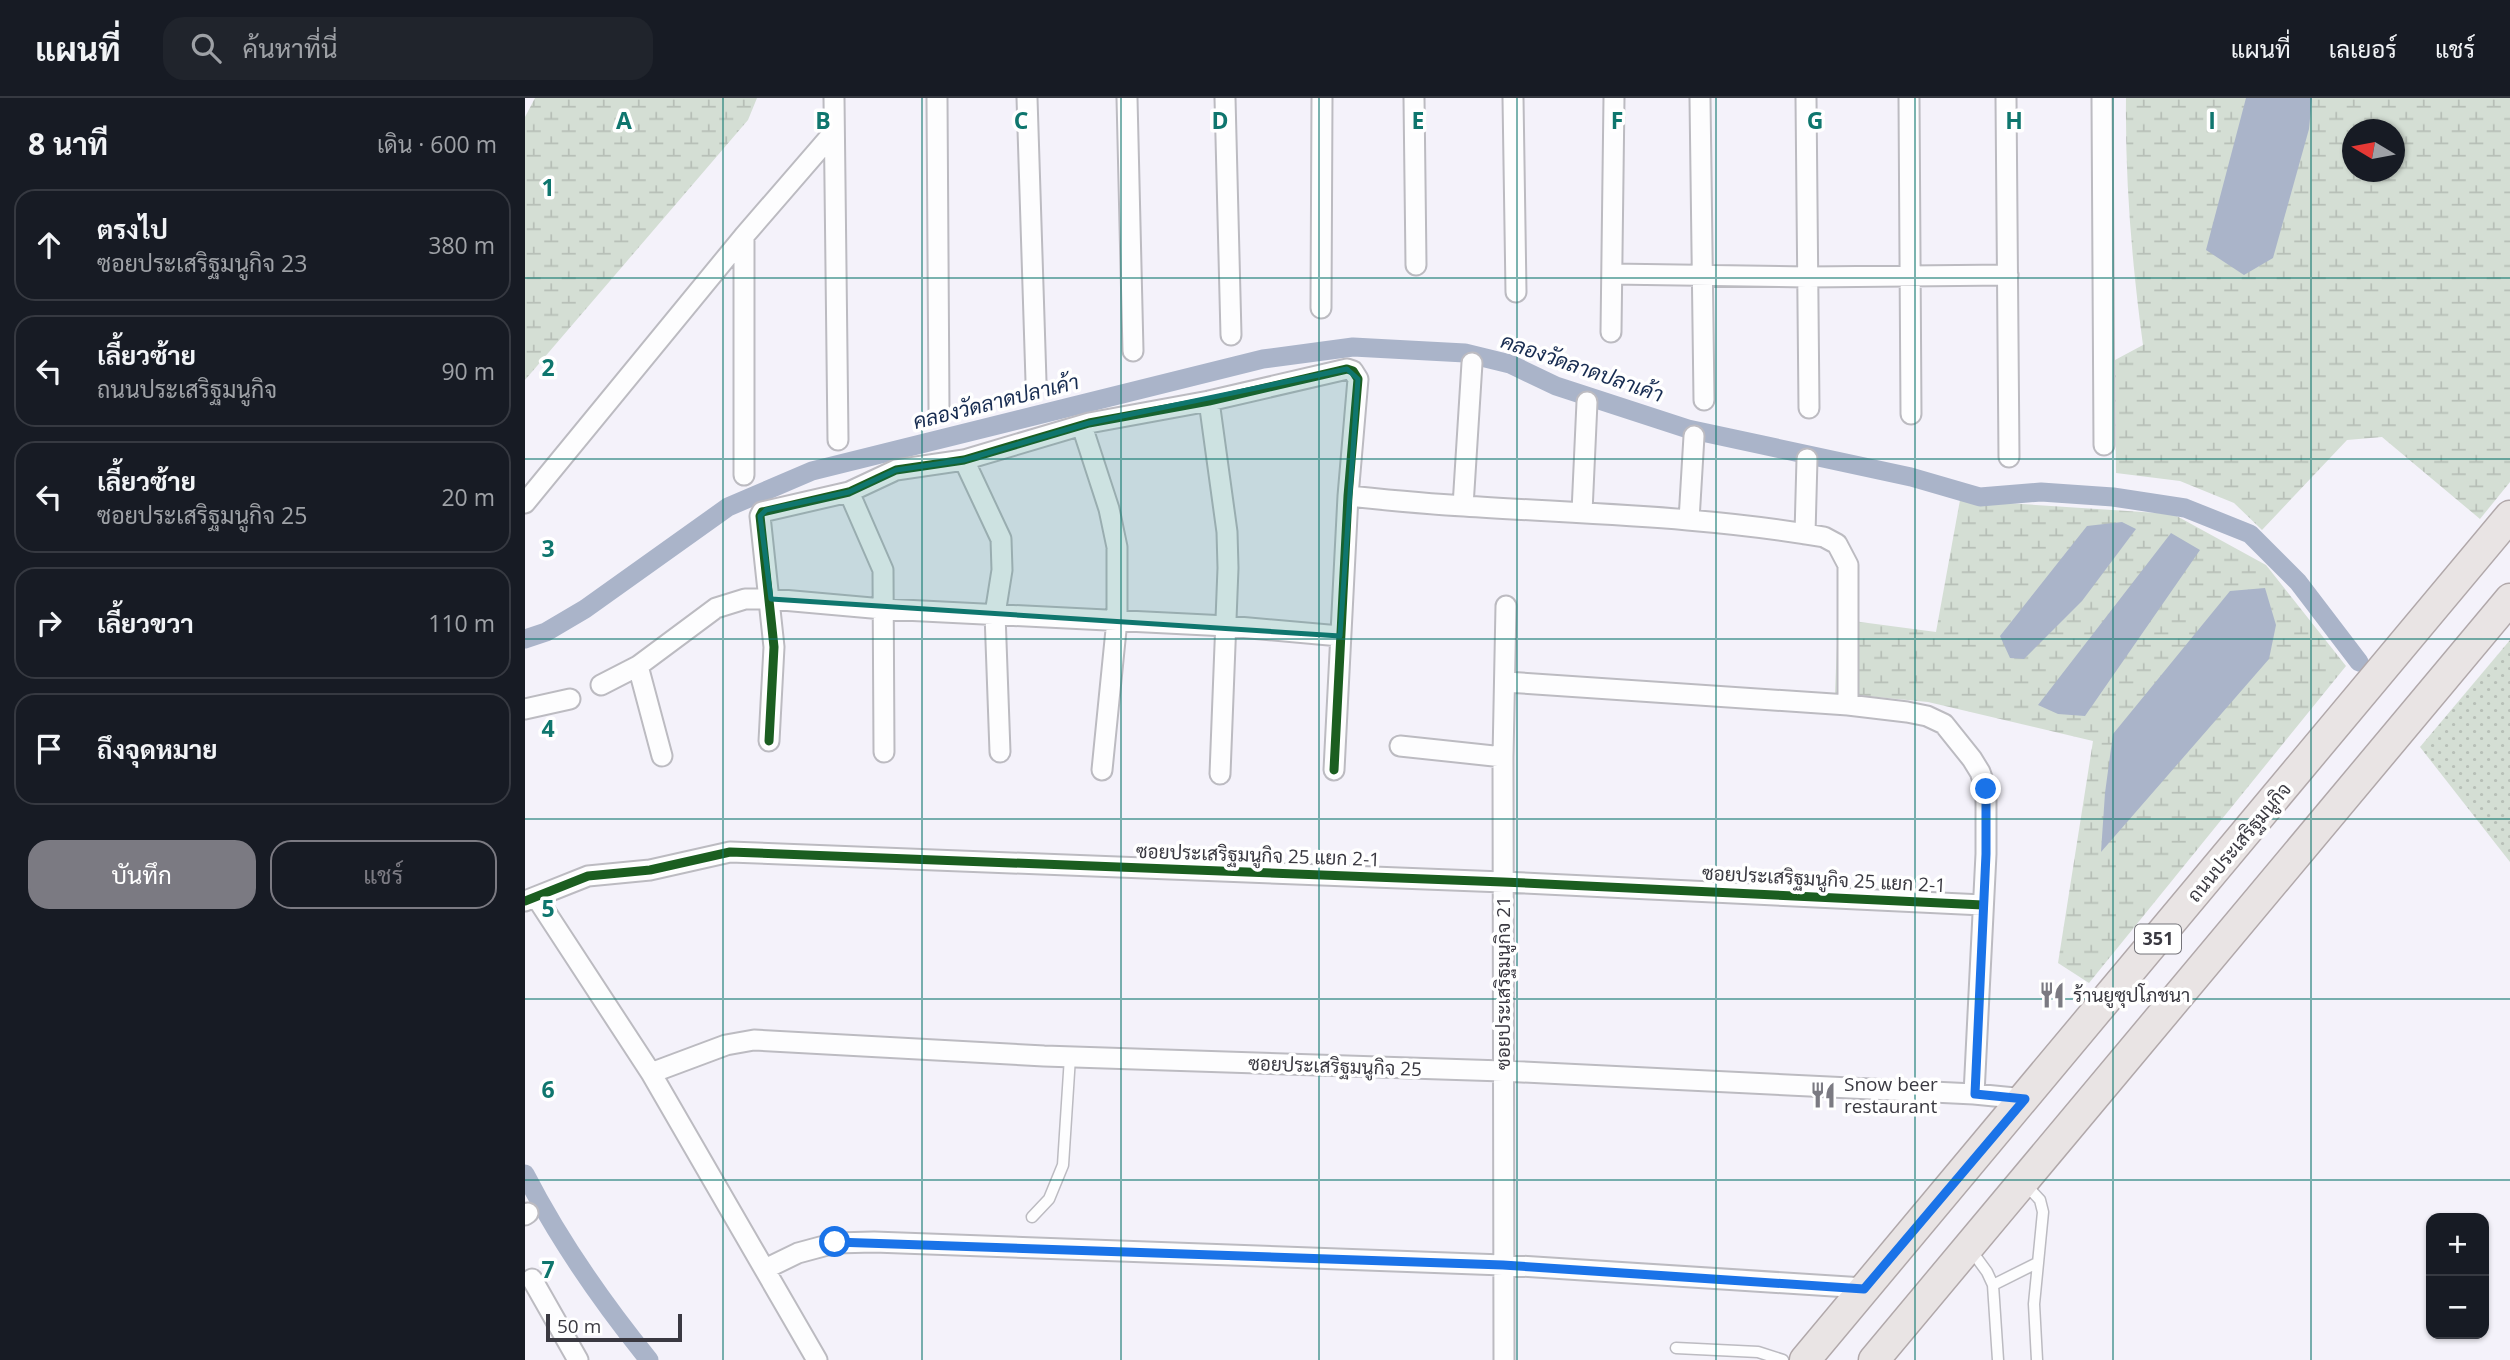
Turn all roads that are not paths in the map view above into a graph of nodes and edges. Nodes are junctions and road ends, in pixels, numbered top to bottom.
1 (834, 98) edge
2 (937, 98) edge
3 (1027, 98) edge
4 (1127, 98) edge
5 (1225, 98) edge
6 (1322, 98) edge
7 (1415, 98) edge
8 (1513, 98) edge
9 (1614, 98) edge
10 (1700, 98) edge
11 (1806, 98) edge
12 (1909, 98) edge
13 (2006, 98) edge
14 (2102, 98) edge
15 (834, 132) junction
16 (744, 236) junction
17 (1416, 265) dead end
18 (1612, 274) junction
19 (2008, 275) junction
20 (1703, 276) junction
21 (1807, 277) junction
22 (1910, 277) junction
23 (1516, 292) dead end
24 (1321, 308) dead end
25 (1611, 332) dead end
26 (1231, 335) dead end
27 (1133, 351) dead end
28 (1472, 363) dead end
29 (1036, 381) dead end
30 (1704, 400) dead end
31 (1209, 401) junction
32 (1587, 402) dead end
33 (1809, 408) dead end
34 (939, 411) dead end
35 (1911, 414) dead end
36 (1082, 426) junction
37 (1694, 436) dead end
38 (838, 440) dead end
39 (2104, 445) dead end
40 (2009, 457) dead end
41 (1807, 459) dead end
42 (964, 460) junction
43 (744, 475) dead end
44 (849, 492) junction
45 (1348, 496) junction
46 (525, 503) edge
47 (1463, 506) junction
48 (1582, 512) junction
49 (2510, 516) edge
50 (1689, 520) junction
51 (1805, 534) junction
52 (771, 598) junction
53 (2510, 599) edge
54 (1506, 606) dead end
55 (883, 609) junction
56 (995, 614) junction
57 (1117, 620) junction
58 (1227, 626) junction
59 (1340, 636) junction
60 (638, 666) junction
61 (1506, 682) junction
62 (601, 685) dead end
63 (570, 699) dead end
64 (1847, 705) junction
65 (525, 709) edge
66 (769, 741) dead end
67 (1400, 746) dead end
68 (884, 751) dead end
69 (1000, 752) dead end
70 (662, 756) dead end
71 (1503, 757) junction
72 (1103, 770) dead end
73 (1335, 770) dead end
74 (1220, 774) dead end
75 (1503, 881) junction
76 (531, 899) edge
77 (1983, 905) junction
78 (1070, 1057) junction
79 (1503, 1071) junction
80 (651, 1073) junction
81 (1975, 1094) junction
82 (2025, 1099) junction
83 (2023, 1182) junction
84 (1032, 1217) dead end
85 (1968, 1247) junction
86 (2037, 1263) junction
87 (1503, 1265) junction
88 (765, 1269) junction
89 (532, 1279) dead end
90 (1993, 1285) junction
91 (1864, 1289) junction
92 (1676, 1348) dead end
93 (575, 1359) edge
94 (817, 1360) edge
95 (1504, 1360) edge
96 (1783, 1360) edge
97 (1805, 1360) edge
98 (1874, 1360) edge
99 (1998, 1360) edge
100 (2037, 1360) edge

1 - 15 street
2 - 34 street
3 - 29 street
4 - 27 street
5 - 26 street
6 - 24 street
7 - 17 street
8 - 23 street
9 - 18 street
10 - 20 street
11 - 21 street
12 - 22 street
13 - 19 street
14 - 39 street
15 - 16 street
15 - 38 street
16 - 43 street
16 - 46 street
18 - 20 street
18 - 25 street
19 - 22 street
19 - 40 street
20 - 21 street
20 - 30 street
21 - 22 street
21 - 33 street
22 - 35 street
28 - 47 street
31 - 36 street
31 - 45 street
31 - 58 street
32 - 48 street
36 - 42 street
36 - 57 street
37 - 50 street
41 - 51 street
42 - 44 street
42 - 56 street
44 - 52 street
44 - 55 street
45 - 47 street
45 - 59 street
47 - 48 street
48 - 50 street
49 - 82 main road, ถนนประเสริฐมนูกิจ / 351
50 - 51 street
51 - 64 street
52 - 55 street
52 - 60 street
52 - 66 street
53 - 83 main road, 351
54 - 61 street, ซอยประเสริฐมนูกิจ 21
55 - 56 street
55 - 68 street
56 - 57 street
56 - 69 street
57 - 58 street
57 - 72 street
58 - 59 street
58 - 74 street
59 - 73 street
60 - 62 street
60 - 70 street
61 - 64 street
61 - 71 street, ซอยประเสริฐมนูกิจ 21
63 - 65 street
64 - 77 street
67 - 71 street
71 - 75 street, ซอยประเสริฐมนูกิจ 21
75 - 76 street, ซอยประเสริฐมนูกิจ 25 แยก 2-1
75 - 77 street, ซอยประเสริฐมนูกิจ 25 แยก 2-1
75 - 79 street, ซอยประเสริฐมนูกิจ 21
76 - 80 street
77 - 81 street
78 - 79 street, ซอยประเสริฐมนูกิจ 25
78 - 80 street, ซอยประเสริฐมนูกิจ 25
78 - 84 lane
79 - 81 street, ซอยประเสริฐมนูกิจ 25
79 - 87 street, ซอยประเสริฐมนูกิจ 21
80 - 88 street
81 - 82 street, ซอยประเสริฐมนูกิจ 25
82 - 91 main road, ถนนประเสริฐมนูกิจ / 351
83 - 85 main road, 351
83 - 86 lane
85 - 90 lane
85 - 98 main road, 351
86 - 90 lane
86 - 100 lane
87 - 88 street
87 - 91 street
87 - 95 street, ซอยประเสริฐมนูกิจ 21
88 - 94 street
89 - 93 street
90 - 99 lane
91 - 97 main road, ถนนประเสริฐมนูกิจ / 351
92 - 96 lane

